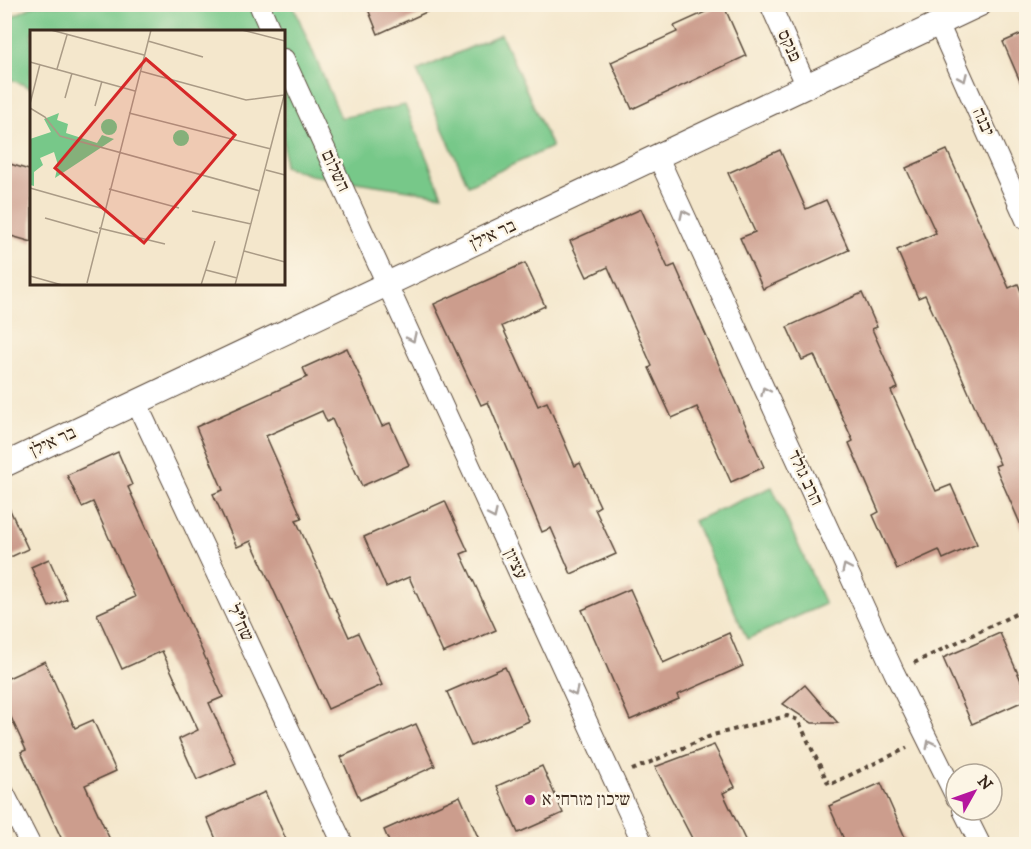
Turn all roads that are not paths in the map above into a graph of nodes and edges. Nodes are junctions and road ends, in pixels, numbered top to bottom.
1 (259, 4) edge
2 (770, 4) edge
3 (980, 4) edge
4 (939, 25) junction
5 (270, 30) edge
6 (285, 61) edge
7 (807, 87) junction
8 (658, 157) junction
9 (1026, 220) edge
10 (387, 284) junction
11 (136, 402) junction
12 (4, 465) edge
13 (944, 773) edge
14 (4, 793) edge
15 (969, 822) edge
16 (30, 844) edge
17 (343, 844) edge
18 (643, 844) edge
19 (980, 844) edge

1 - 5 street
2 - 7 street, פנקס
3 - 4 street, בר אילן
4 - 7 street, בר אילן
4 -> 9 street, יבנה
6 - 10 street, השלום
7 - 8 street, בר אילן
8 - 10 street, בר אילן
13 -> 8 street, הרב גולד
10 - 11 street, בר אילן
10 -> 18 street, עציון
11 - 12 street, בר אילן
11 - 17 street, שח"ל
14 - 16 street
15 - 19 street

